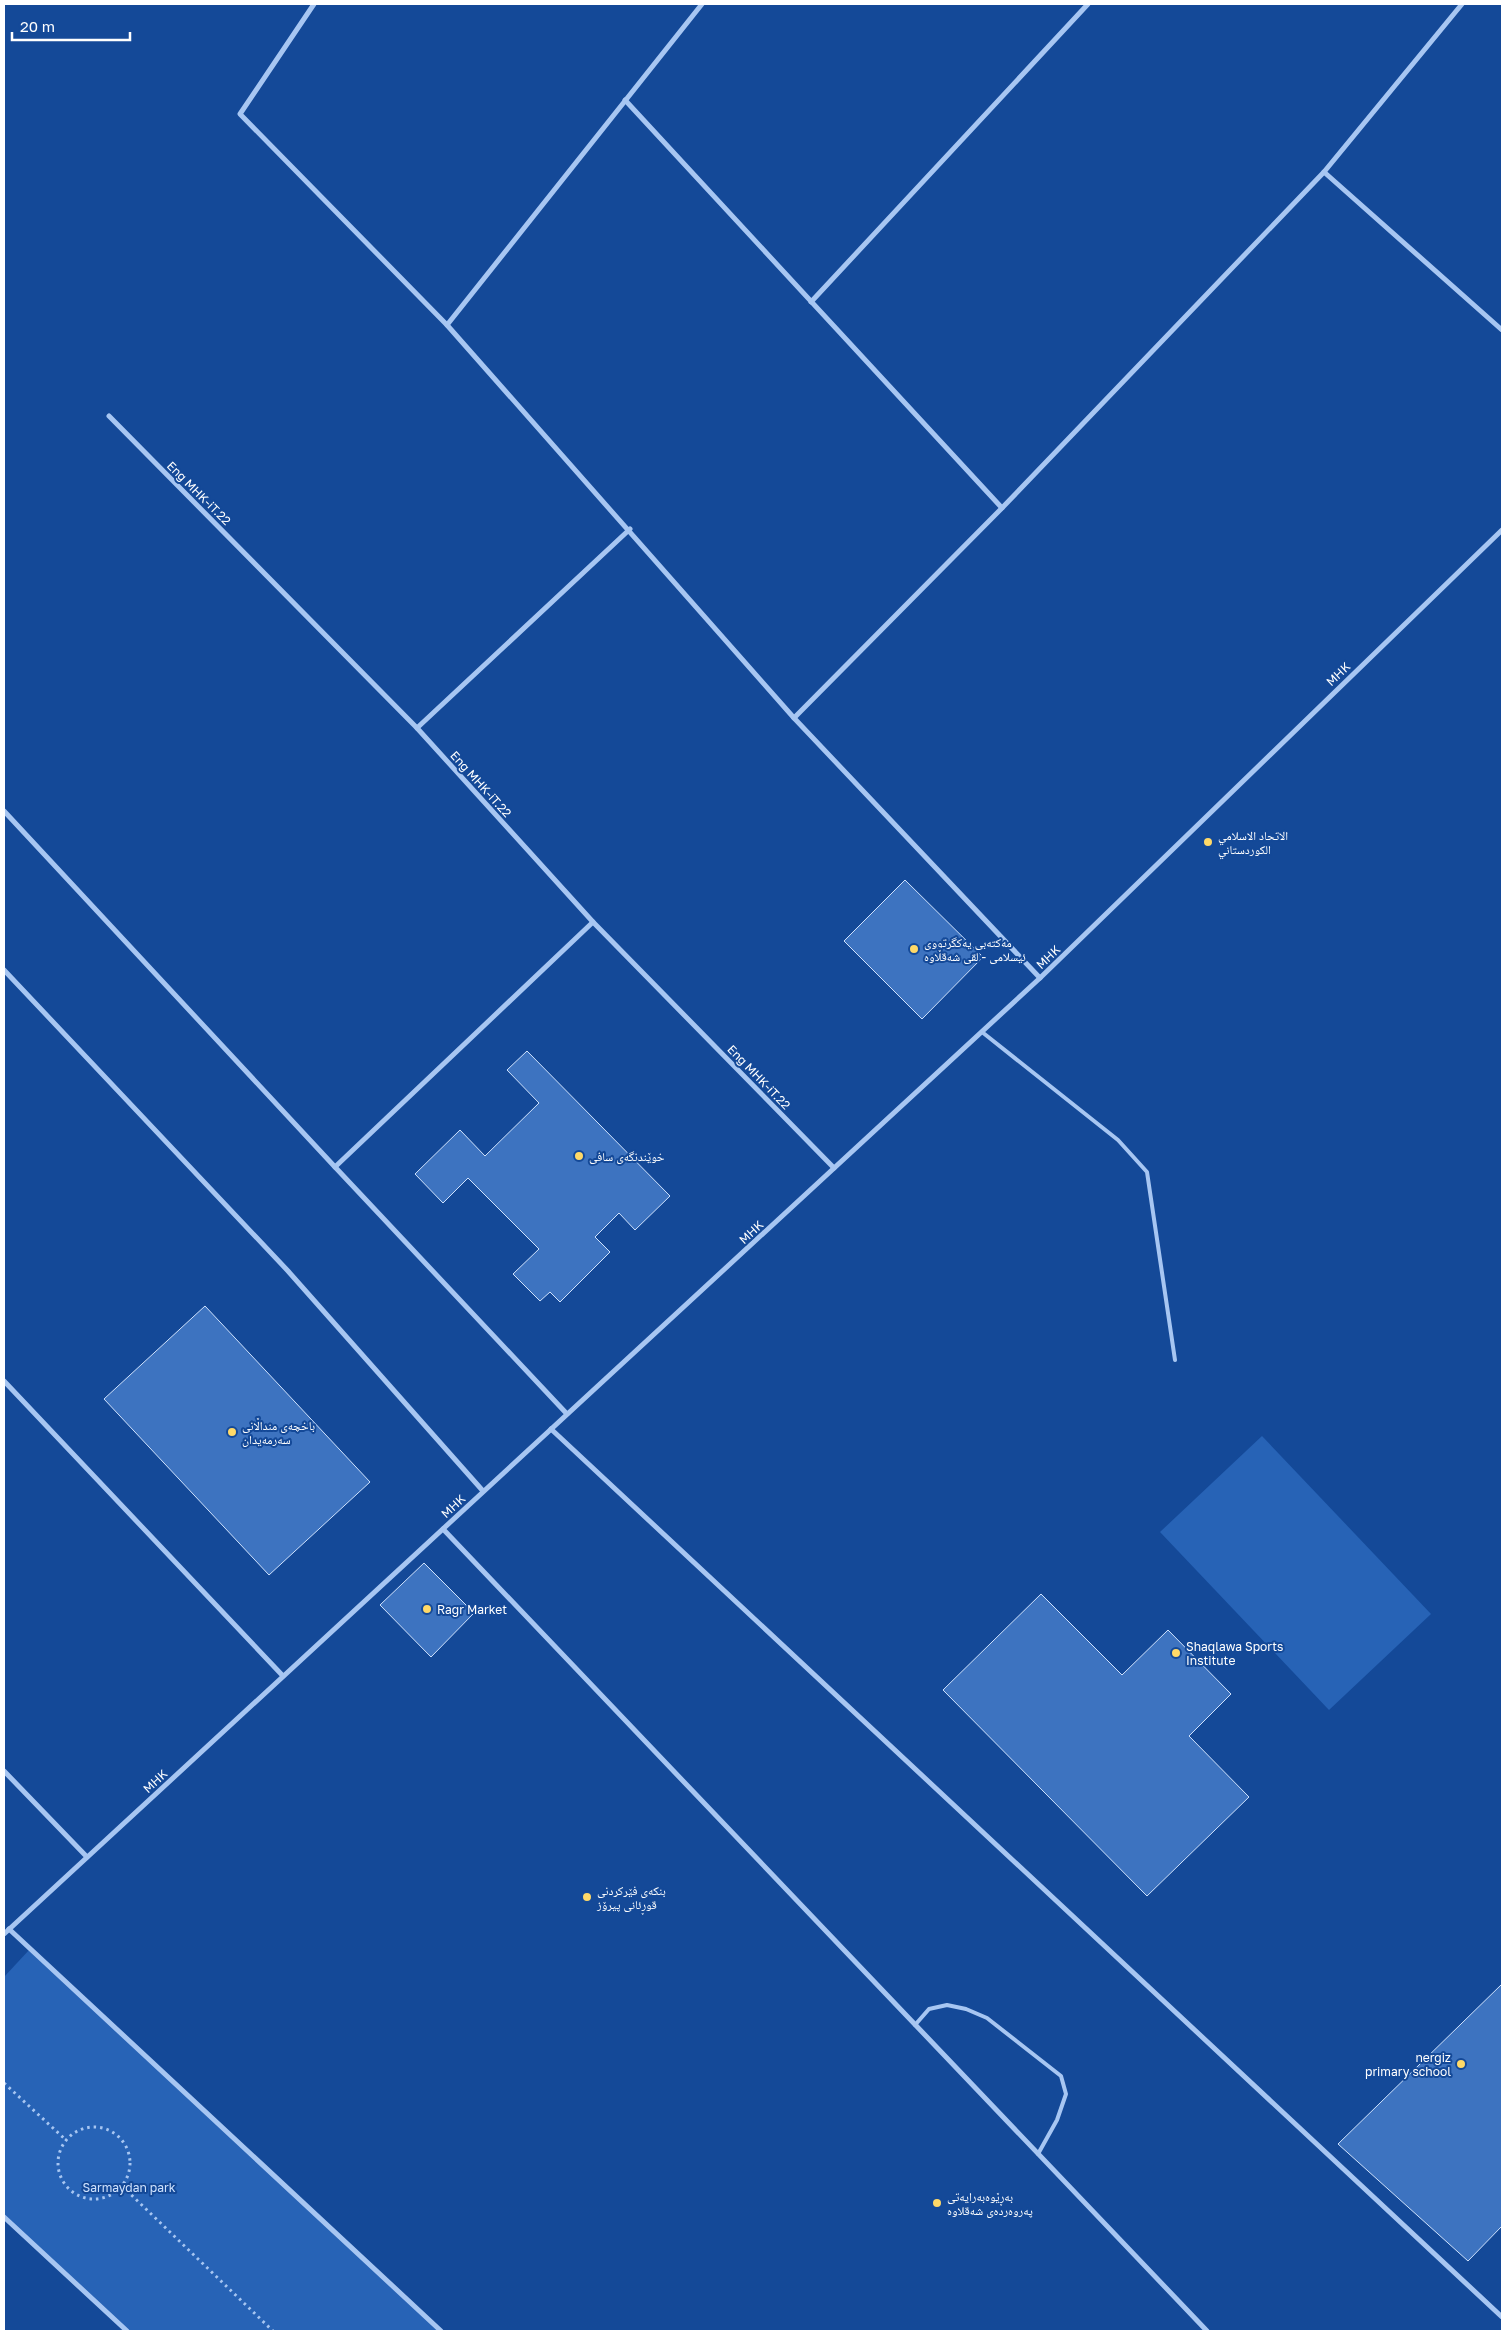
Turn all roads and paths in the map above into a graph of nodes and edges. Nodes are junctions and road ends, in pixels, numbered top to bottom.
1 (314, 4) edge
2 (702, 4) edge
3 (1088, 4) edge
4 (1462, 4) edge
5 (626, 100) junction
6 (1324, 172) junction
7 (811, 302) junction
8 (447, 325) junction
9 (1502, 330) edge
10 (109, 416) dead end
11 (1002, 508) junction
12 (1502, 524) edge
13 (630, 529) junction
14 (1501, 532) edge
15 (794, 718) junction
16 (417, 728) junction
17 (4, 811) edge
18 (592, 922) junction
19 (4, 970) edge
20 (1040, 978) junction
21 (982, 1032) junction
22 (335, 1168) junction
23 (834, 1168) junction
24 (1175, 1360) dead end
25 (4, 1381) edge
26 (568, 1414) junction
27 (551, 1430) junction
28 (483, 1491) junction
29 (443, 1529) junction
30 (283, 1676) junction
31 (4, 1771) edge
32 (87, 1856) junction
33 (9, 1929) junction
34 (4, 1934) edge
35 (915, 2025) junction
36 (4, 2083) edge
37 (66, 2140) junction
38 (1038, 2154) junction
39 (122, 2186) junction
40 (4, 2217) edge
41 (1502, 2317) edge
42 (127, 2331) edge
43 (273, 2331) edge
44 (441, 2331) edge
45 (1207, 2331) edge

1 - 8 street
2 - 5 street
3 - 7 street
4 - 6 street
5 - 7 street
5 - 8 street
6 - 9 street
6 - 11 street
7 - 11 street
8 - 13 street
10 - 16 street, Eng MHK-iT.22
11 - 15 street
12 - 14 street
13 - 15 street
13 - 16 street
14 - 20 street, MHK
15 - 20 street
16 - 18 street, Eng MHK-iT.22
17 - 22 street
18 - 22 street
18 - 23 street, Eng MHK-iT.22
19 - 28 street
20 - 21 street, MHK
21 - 23 street, MHK
21 - 24 lane
22 - 26 street
23 - 26 street, MHK
25 - 30 street
26 - 27 street, MHK
27 - 28 street, MHK
27 - 41 street
28 - 29 street, MHK
29 - 30 street, MHK
29 - 35 street
30 - 32 street, MHK
31 - 32 street
32 - 33 street, MHK
33 - 34 street, MHK
33 - 44 street
35 - 38 street
35 - 38 lane
36 - 37 path
37 - 39 path
37 - 39 path
38 - 45 street
39 - 43 path
40 - 42 street

